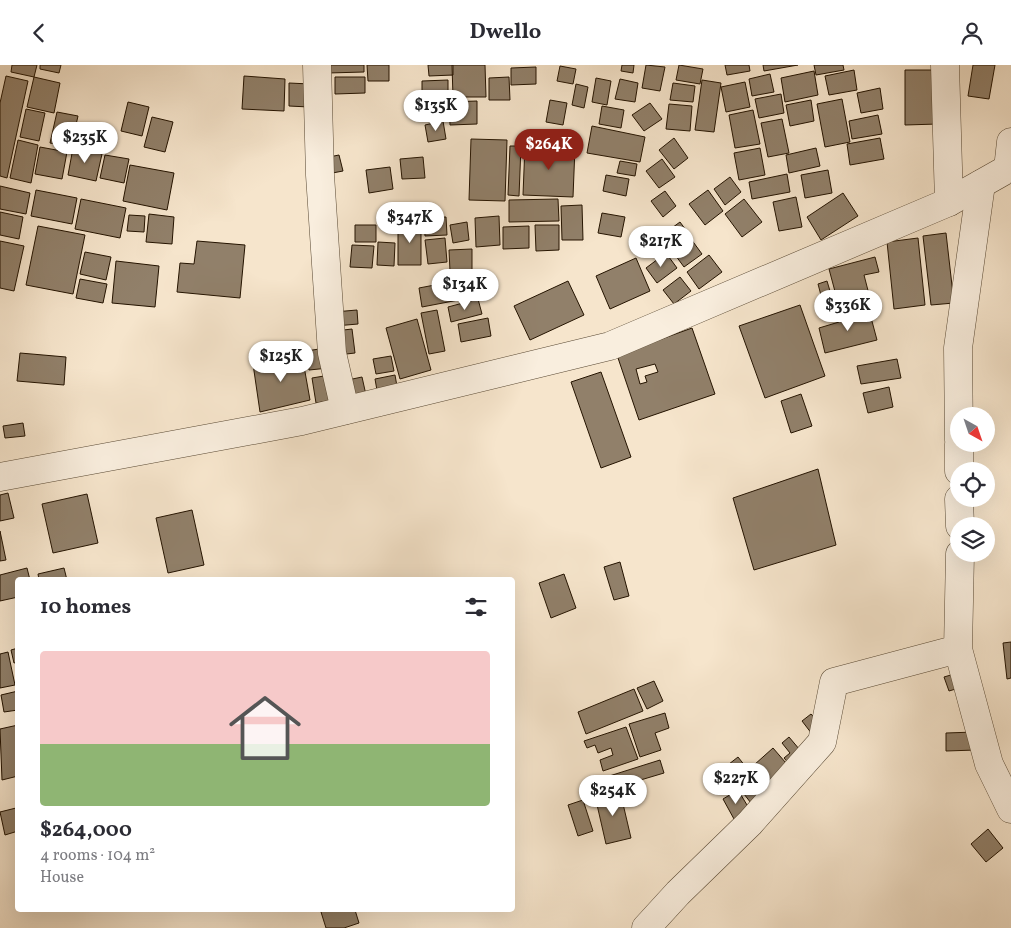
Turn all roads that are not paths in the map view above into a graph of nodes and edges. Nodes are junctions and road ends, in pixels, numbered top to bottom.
1 (317, 65) edge
2 (944, 65) edge
3 (1011, 142) edge
4 (1010, 168) edge
5 (981, 184) junction
6 (949, 202) junction
7 (959, 407) edge
8 (345, 410) junction
9 (0, 477) edge
10 (960, 562) edge
11 (958, 649) junction
12 (1011, 809) edge
13 (646, 928) edge

1 - 8 street
2 - 6 street
3 - 4 street
4 - 5 street
5 - 6 street
5 - 7 street
6 - 8 street
8 - 9 street
10 - 11 street
11 - 12 street
11 - 13 street

